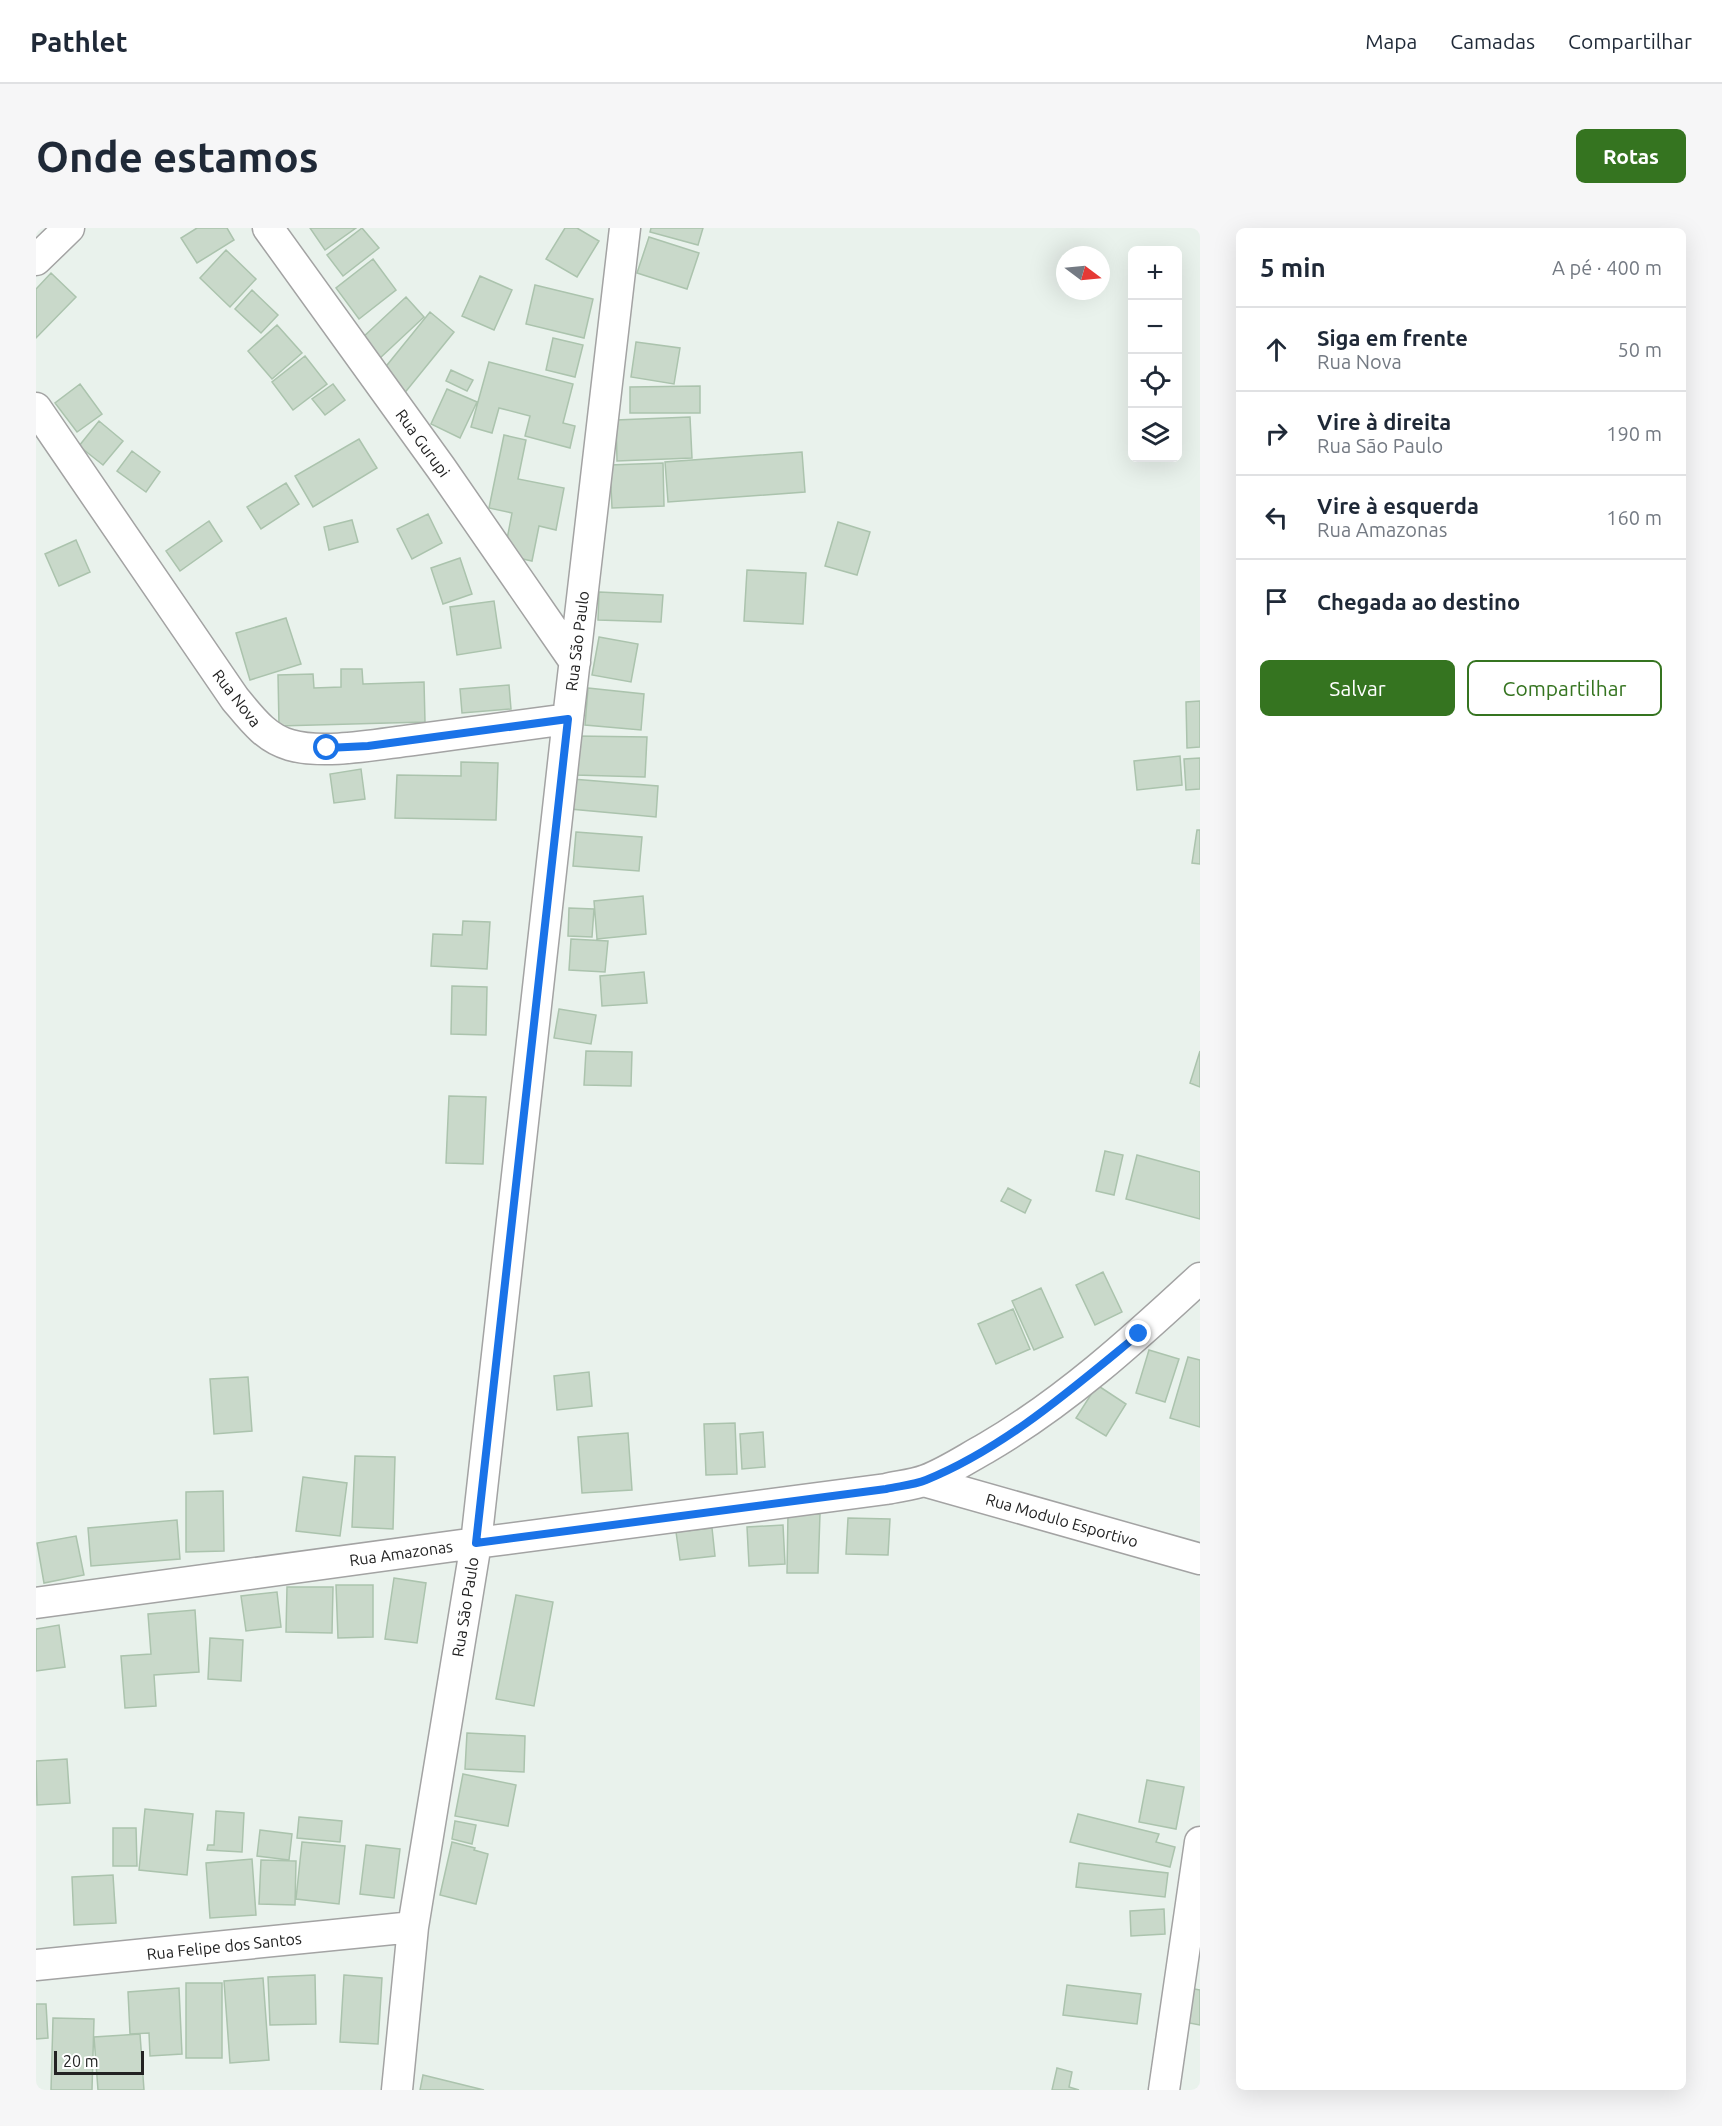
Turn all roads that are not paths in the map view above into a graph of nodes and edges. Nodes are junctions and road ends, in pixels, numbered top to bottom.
1 (69, 228) edge
2 (268, 228) edge
3 (625, 228) edge
4 (36, 260) edge
5 (36, 408) edge
6 (575, 662) junction
7 (568, 719) junction
8 (1200, 1278) edge
9 (924, 1481) junction
10 (476, 1543) junction
11 (1200, 1559) edge
12 (36, 1603) edge
13 (1200, 1842) edge
14 (413, 1927) junction
15 (36, 1965) edge
16 (397, 2090) edge
17 (1164, 2090) edge

1 - 4 street
2 - 6 street, Rua Gurupi
3 - 6 street, Rua São Paulo
5 - 7 street, Rua Nova
6 - 7 street, Rua São Paulo
7 - 10 street, Rua São Paulo
8 - 9 street, Rua Amazonas
9 - 10 street, Rua Amazonas
9 - 11 street, Rua Modulo Esportivo
10 - 12 street, Rua Amazonas
10 - 14 street, Rua São Paulo
13 - 17 street
14 - 15 street, Rua Felipe dos Santos
14 - 16 street, Rua São Paulo

